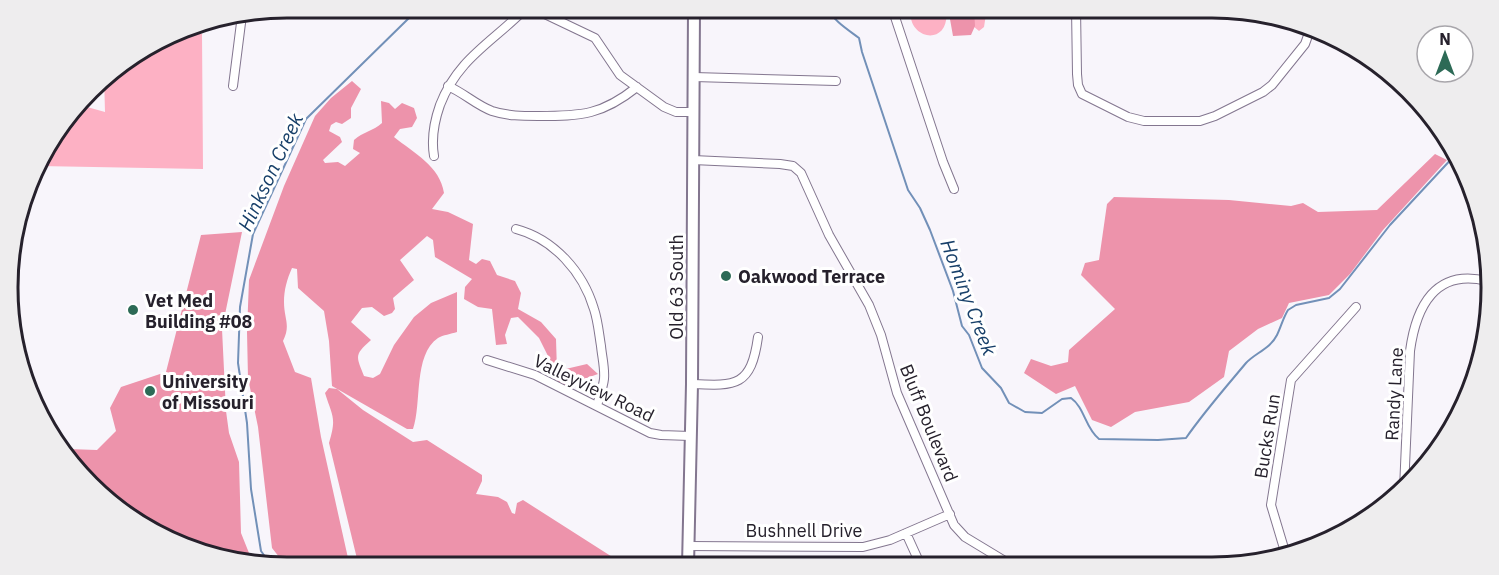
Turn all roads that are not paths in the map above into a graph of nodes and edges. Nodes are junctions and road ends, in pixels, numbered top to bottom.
1 (515, 18) edge
2 (553, 18) edge
3 (694, 18) edge
4 (895, 18) edge
5 (1076, 18) edge
6 (241, 22) edge
7 (1308, 36) edge
8 (694, 77) junction
9 (836, 81) dead end
10 (233, 86) dead end
11 (448, 86) junction
12 (637, 87) junction
13 (692, 112) junction
14 (434, 156) dead end
15 (693, 160) junction
16 (954, 189) dead end
17 (516, 229) dead end
18 (1481, 280) edge
19 (1356, 308) dead end
20 (758, 337) dead end
21 (487, 360) dead end
22 (692, 384) junction
23 (597, 406) junction
24 (690, 436) junction
25 (1405, 475) edge
26 (950, 514) junction
27 (906, 533) junction
28 (688, 546) junction
29 (1284, 547) edge
30 (688, 557) edge
31 (917, 557) edge
32 (998, 557) edge

1 - 11 street
2 - 12 street
3 - 8 main road, Old 63 South
4 - 16 street
5 - 7 street
6 - 10 street
8 - 9 street
8 - 13 main road, Old 63 South
11 - 12 street
11 - 14 street
12 - 13 street
13 - 15 main road, Old 63 South
15 - 22 main road, Old 63 South
15 - 26 street, Bluff Boulevard
17 - 23 street
18 - 25 street, Randy Lane
19 - 29 street, Bucks Run
20 - 22 street
21 - 23 street, Valleyview Road
22 - 24 main road, Old 63 South
23 - 24 street, Valleyview Road
24 - 28 main road, Old 63 South
26 - 27 street, Bushnell Drive
26 - 32 street, Bluff Boulevard
27 - 28 street, Bushnell Drive
27 - 31 street
28 - 30 main road, Old 63 South

